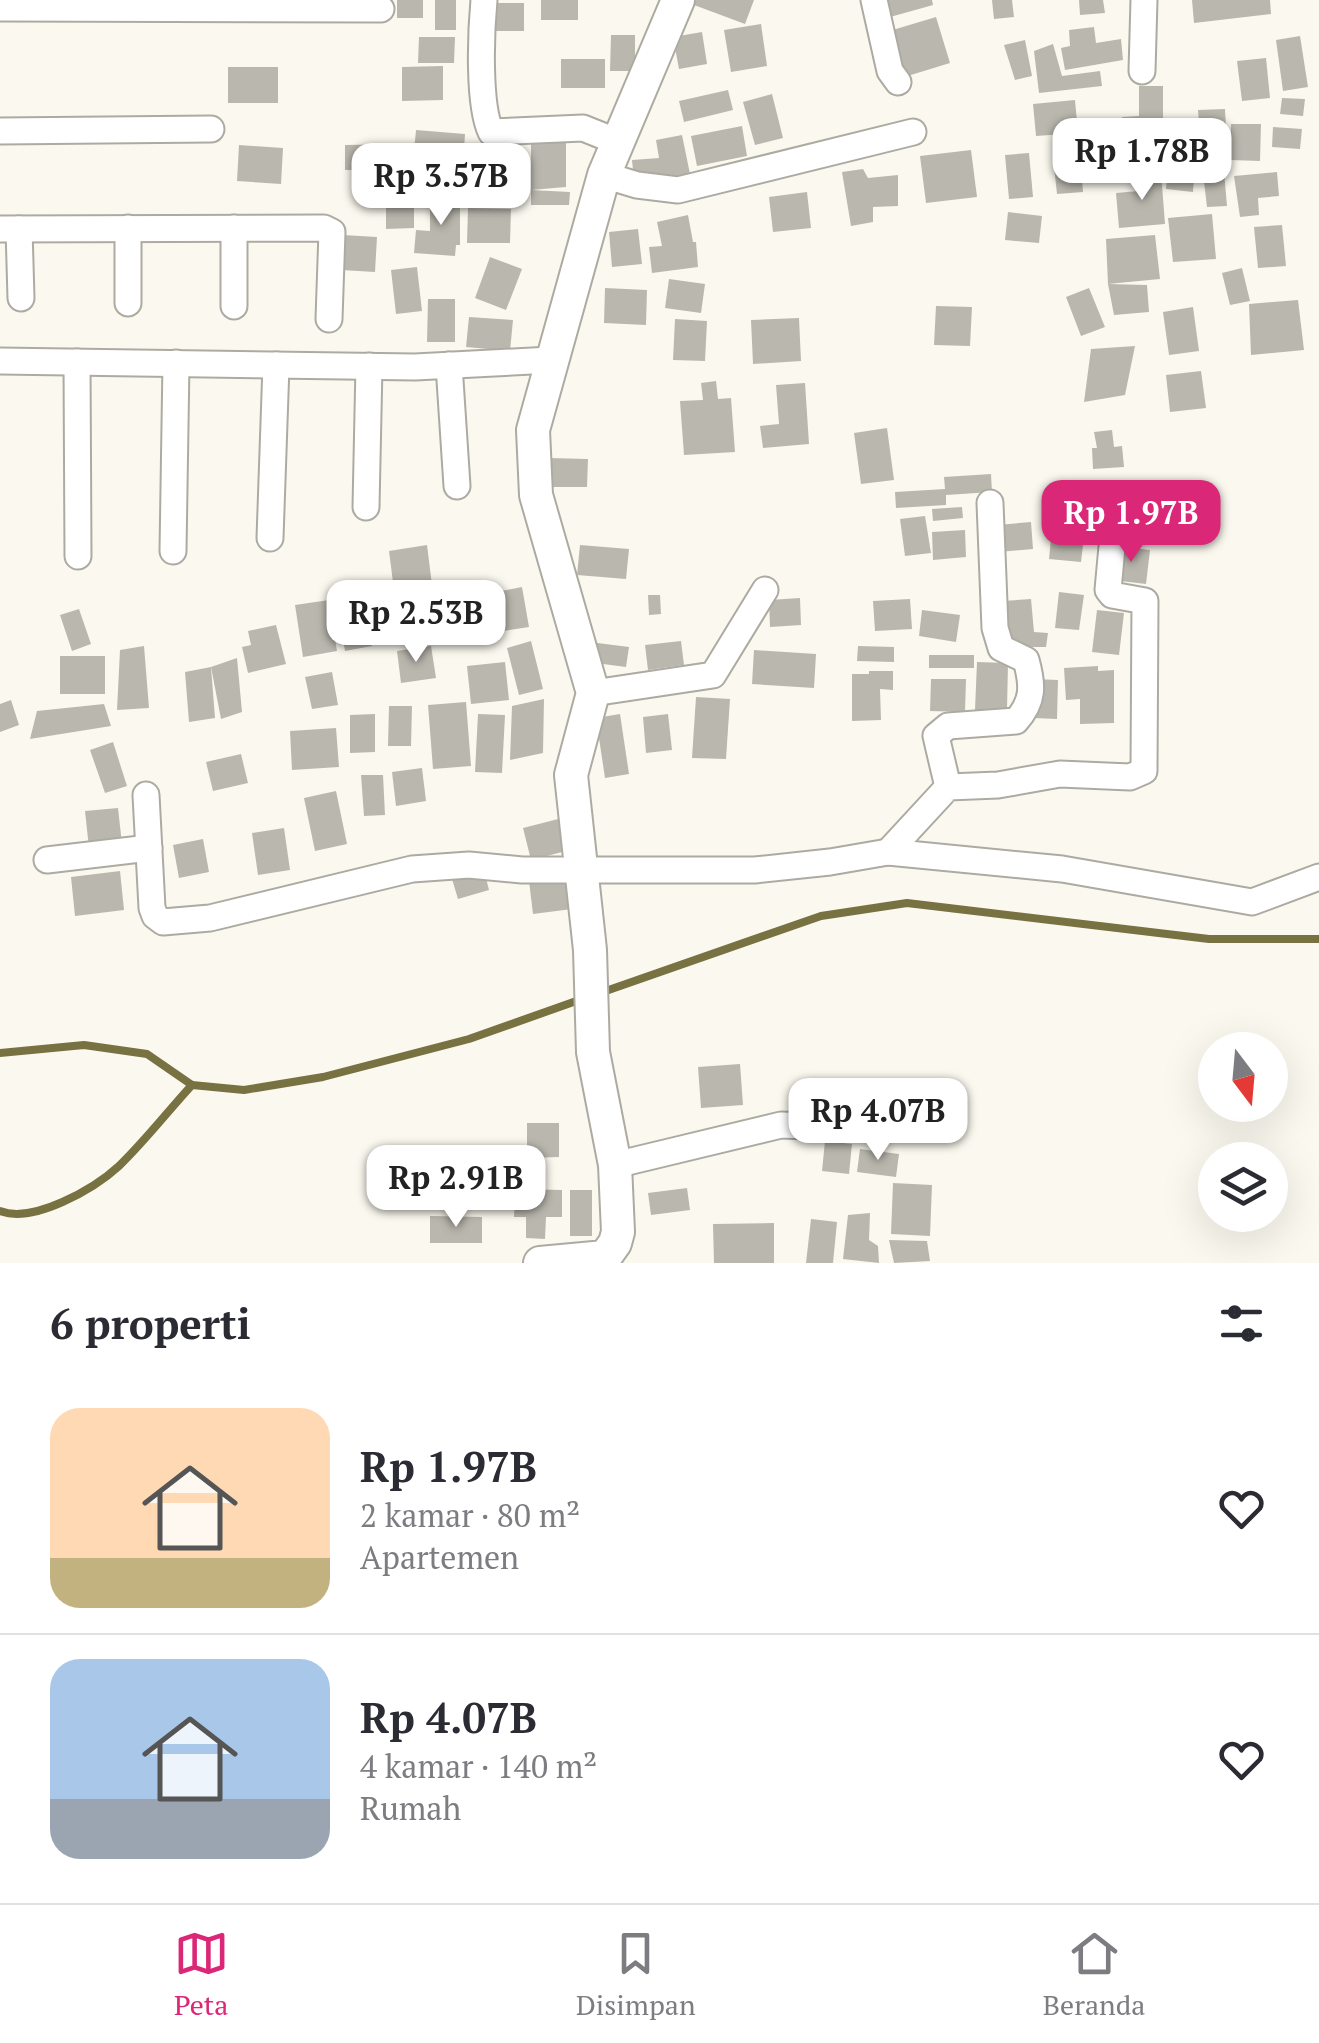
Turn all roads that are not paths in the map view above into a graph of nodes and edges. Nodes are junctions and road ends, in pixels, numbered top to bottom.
1 (484, 0) edge
2 (678, 0) edge
3 (874, 0) edge
4 (1144, 0) edge
5 (59, 4) edge
6 (0, 8) edge
7 (381, 9) dead end
8 (1142, 71) dead end
9 (898, 82) dead end
10 (212, 130) dead end
11 (0, 131) edge
12 (913, 132) dead end
13 (618, 142) junction
14 (604, 175) junction
15 (128, 228) junction
16 (234, 228) junction
17 (10, 229) edge
18 (21, 298) dead end
19 (128, 303) dead end
20 (234, 306) dead end
21 (329, 319) dead end
22 (552, 360) junction
23 (0, 361) edge
24 (77, 362) junction
25 (176, 363) junction
26 (276, 365) junction
27 (369, 366) junction
28 (448, 366) junction
29 (458, 486) dead end
30 (990, 502) dead end
31 (366, 507) dead end
32 (1115, 514) dead end
33 (270, 538) dead end
34 (173, 551) dead end
35 (78, 556) dead end
36 (765, 590) dead end
37 (593, 693) junction
38 (948, 787) junction
39 (146, 795) dead end
40 (149, 848) junction
41 (888, 852) junction
42 (48, 860) dead end
43 (580, 871) junction
44 (1319, 877) edge
45 (834, 1127) dead end
46 (615, 1164) junction
47 (611, 1261) edge
48 (540, 1263) edge

1 - 13 street
2 - 13 street
3 - 9 street
4 - 8 street
5 - 6 street
5 - 7 street
10 - 11 street
12 - 14 street
13 - 14 street
14 - 22 street
15 - 16 street
15 - 17 street
15 - 19 street
16 - 20 street
16 - 21 street
17 - 18 street
22 - 28 street
22 - 37 street
23 - 24 street
24 - 25 street
24 - 35 street
25 - 26 street
25 - 34 street
26 - 27 street
26 - 33 street
27 - 28 street
27 - 31 street
28 - 29 street
30 - 38 street
32 - 38 street
36 - 37 street
37 - 43 street
38 - 41 street
39 - 40 street
40 - 42 street
40 - 43 street
41 - 43 street
41 - 44 street
43 - 46 street
45 - 46 street
46 - 47 street
47 - 48 street

